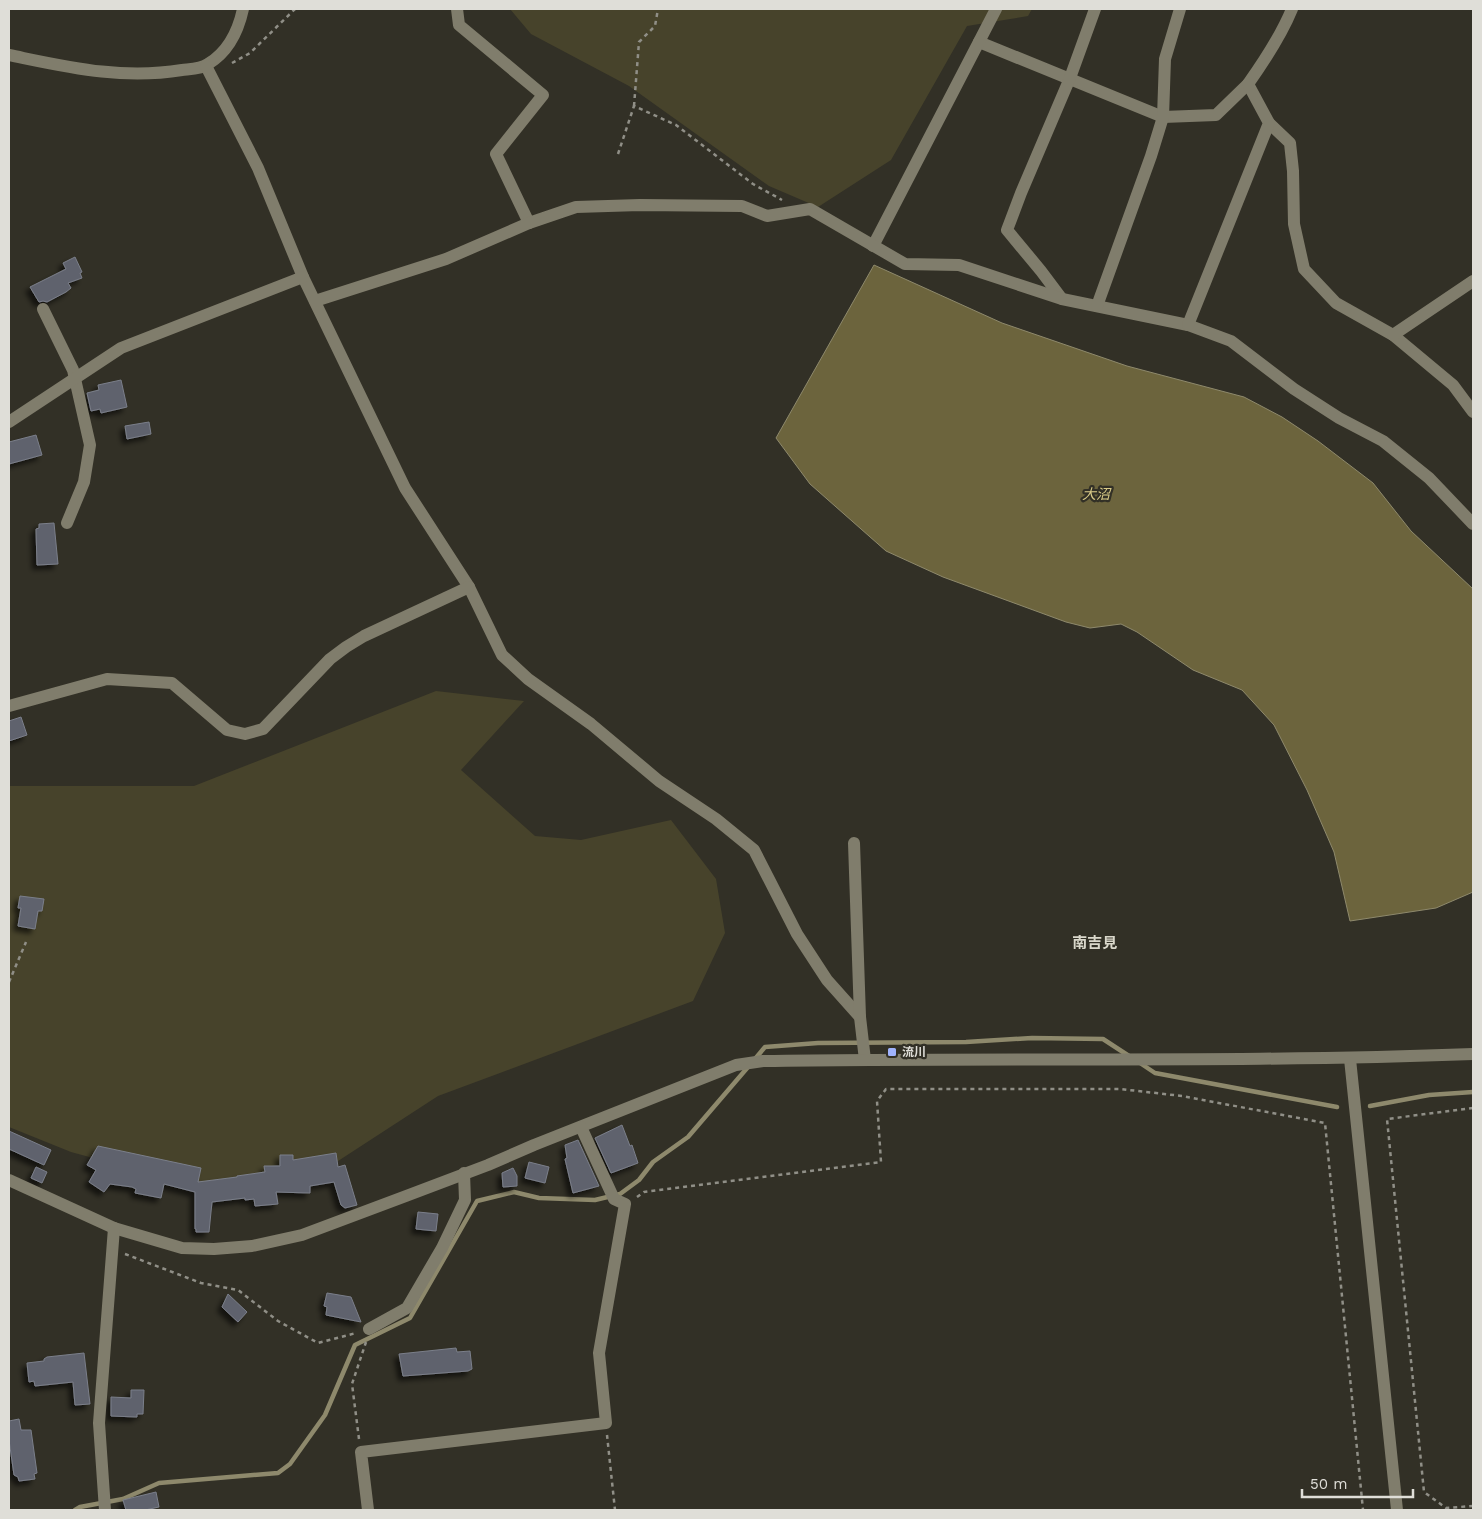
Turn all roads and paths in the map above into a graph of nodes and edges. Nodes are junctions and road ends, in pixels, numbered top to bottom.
1 (243, 9) edge
2 (295, 9) edge
3 (457, 9) edge
4 (658, 9) edge
5 (996, 9) edge
6 (1095, 9) edge
7 (1180, 9) edge
8 (1292, 9) edge
9 (979, 42) junction
10 (9, 55) edge
11 (230, 64) dead end
12 (206, 66) junction
13 (1070, 78) junction
14 (1248, 84) junction
15 (634, 106) junction
16 (1163, 117) junction
17 (1269, 122) junction
18 (618, 154) dead end
19 (802, 210) junction
20 (529, 223) junction
21 (873, 246) junction
22 (303, 278) junction
23 (1473, 280) edge
24 (1062, 299) junction
25 (315, 301) junction
26 (1097, 306) junction
27 (43, 309) dead end
28 (1188, 325) junction
29 (1393, 335) junction
30 (76, 378) junction
31 (1473, 412) edge
32 (9, 422) edge
33 (68, 522) dead end
34 (1473, 524) edge
35 (469, 587) junction
36 (9, 706) edge
37 (854, 844) dead end
38 (26, 942) dead end
39 (9, 982) edge
40 (860, 1017) junction
41 (1473, 1054) edge
42 (1350, 1059) junction
43 (865, 1060) junction
44 (1473, 1108) edge
45 (581, 1127) junction
46 (464, 1173) junction
47 (9, 1180) edge
48 (625, 1204) junction
49 (114, 1228) junction
50 (112, 1249) junction
51 (370, 1329) junction
52 (606, 1423) junction
53 (361, 1452) junction
54 (1473, 1506) edge
55 (105, 1510) edge
56 (368, 1510) edge
57 (615, 1510) edge
58 (1363, 1510) edge
59 (1397, 1510) edge

1 - 12 street
2 - 11 path
3 - 20 street
4 - 15 path
5 - 9 street
6 - 13 street
7 - 16 street
8 - 14 street
9 - 13 street
9 - 21 street
10 - 12 street
12 - 22 street
13 - 16 street
13 - 24 street
14 - 16 street
14 - 17 street
15 - 18 path
15 - 19 path
16 - 26 street
17 - 28 street
17 - 29 street
19 - 20 street
19 - 21 street
20 - 25 street
21 - 24 street
22 - 25 street
22 - 30 street
23 - 29 street
24 - 26 street
25 - 35 street
26 - 28 street
27 - 30 street
28 - 34 street
29 - 31 street
30 - 32 street
30 - 33 street
35 - 36 street
35 - 40 street
37 - 40 street
38 - 39 path
40 - 43 street
41 - 42 street
42 - 43 street
42 - 59 street
43 - 45 street
44 - 54 path
45 - 46 street
45 - 48 street
46 - 49 street
46 - 51 street
47 - 49 street
48 - 52 street
48 - 58 path
49 - 50 street
50 - 51 path
50 - 55 street
51 - 53 path
52 - 53 street
52 - 57 path
53 - 56 street

